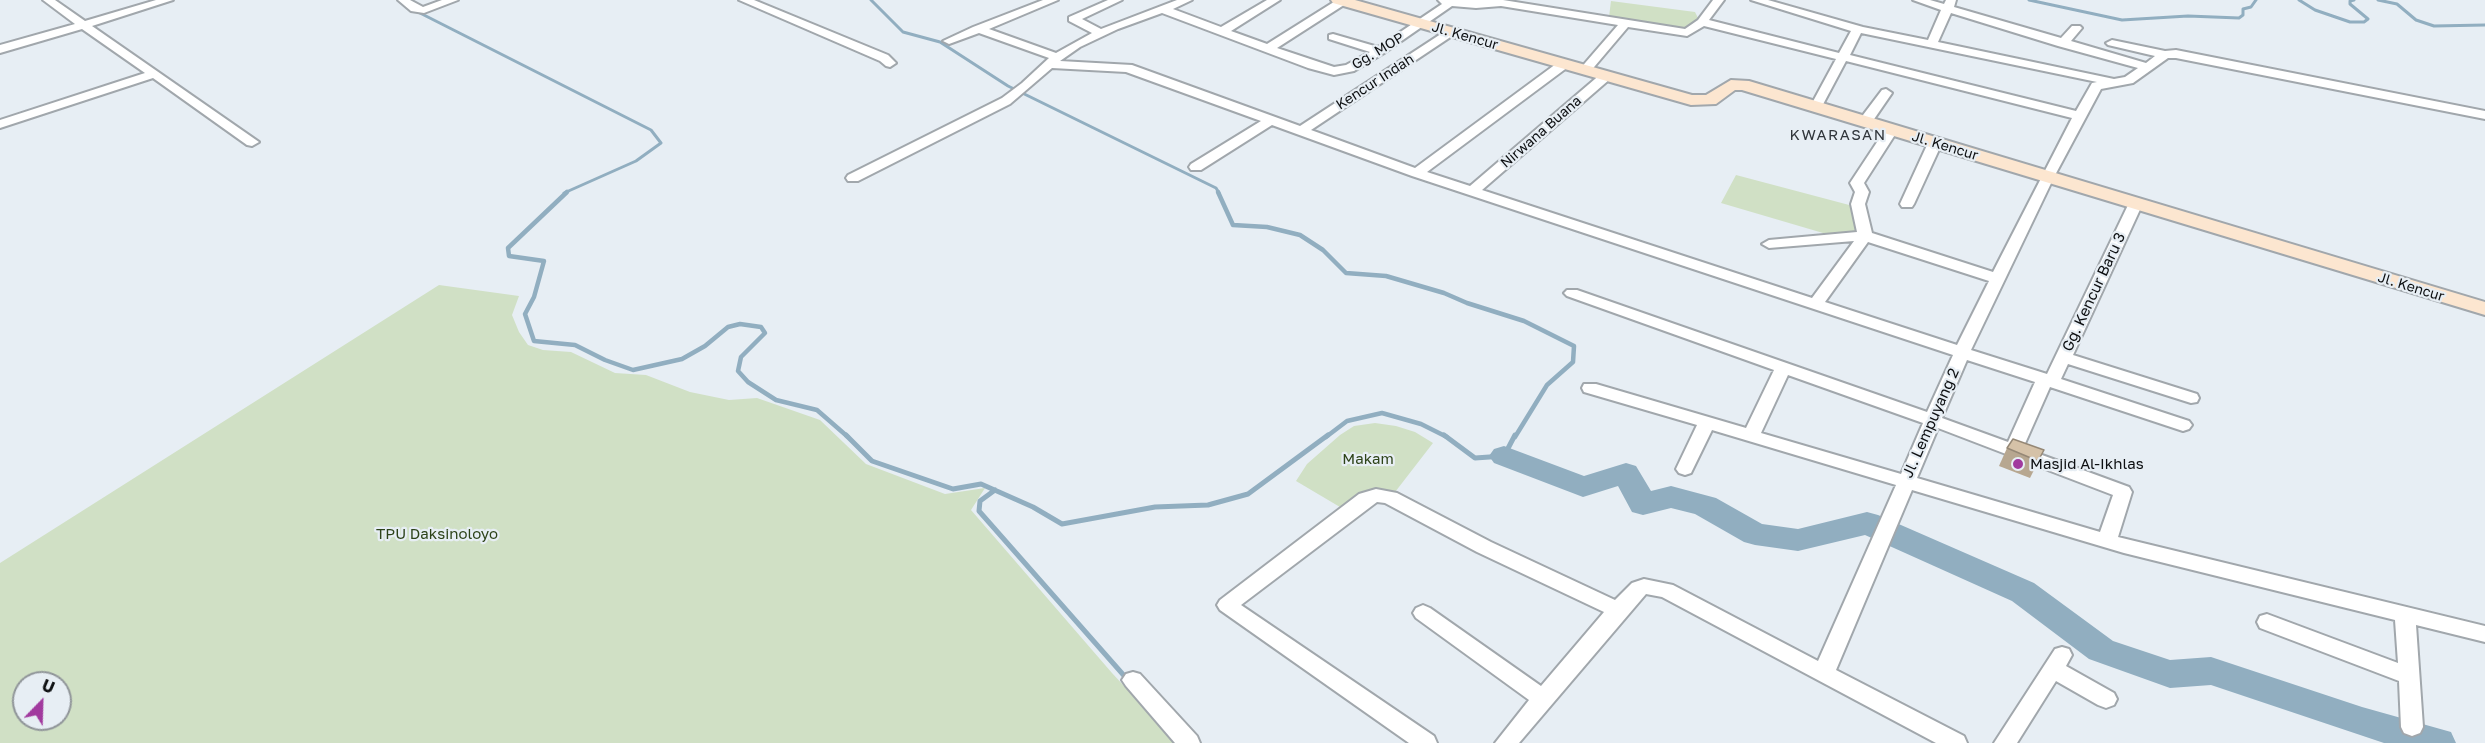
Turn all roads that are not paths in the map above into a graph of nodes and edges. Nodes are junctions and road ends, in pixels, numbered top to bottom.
1 (48, 0) edge
2 (168, 0) edge
3 (403, 0) edge
4 (453, 0) edge
5 (744, 0) edge
6 (1053, 0) edge
7 (1117, 0) edge
8 (1153, 0) edge
9 (1187, 0) edge
10 (1251, 0) edge
11 (1719, 0) edge
12 (1756, 0) edge
13 (1918, 0) edge
14 (1345, 1) edge
15 (1446, 1) edge
16 (1271, 3) edge
17 (1949, 4) edge
18 (1167, 9) junction
19 (1626, 22) junction
20 (1702, 22) junction
21 (1419, 23) junction
22 (82, 25) junction
23 (2076, 28) dead end
24 (977, 29) junction
25 (1858, 29) junction
26 (1222, 31) junction
27 (1451, 32) junction
28 (1101, 33) junction
29 (1689, 33) junction
30 (1333, 37) dead end
31 (949, 41) dead end
32 (2058, 42) junction
33 (2112, 43) dead end
34 (1932, 44) junction
35 (1684, 45) dead end
36 (1269, 48) junction
37 (0, 49) edge
38 (1380, 51) junction
39 (2165, 55) junction
40 (1843, 58) junction
41 (1053, 60) junction
42 (890, 63) dead end
43 (1564, 64) junction
44 (2035, 65) junction
45 (2147, 67) junction
46 (1585, 70) junction
47 (154, 74) junction
48 (1606, 76) junction
49 (2116, 82) junction
50 (1887, 93) dead end
51 (1816, 107) junction
52 (2485, 115) edge
53 (2080, 116) junction
54 (1269, 121) junction
55 (1865, 122) junction
56 (0, 124) edge
57 (1892, 130) junction
58 (1300, 132) junction
59 (252, 142) dead end
60 (1935, 143) junction
61 (1196, 166) dead end
62 (1417, 173) junction
63 (2046, 177) junction
64 (853, 178) dead end
65 (1476, 188) dead end
66 (2136, 203) junction
67 (1907, 204) dead end
68 (1865, 236) junction
69 (1769, 244) dead end
70 (1998, 279) junction
71 (1572, 293) dead end
72 (1817, 302) junction
73 (2485, 309) edge
74 (1962, 352) junction
75 (2063, 357) junction
76 (1783, 368) junction
77 (2048, 380) junction
78 (1590, 388) dead end
79 (2191, 398) dead end
80 (1932, 420) junction
81 (1707, 422) junction
82 (2183, 425) dead end
83 (1751, 435) junction
84 (2013, 450) junction
85 (1685, 469) dead end
86 (1905, 482) junction
87 (2107, 541) junction
88 (1618, 610) junction
89 (1423, 613) dead end
90 (2405, 615) junction
91 (2267, 622) dead end
92 (2485, 634) edge
93 (1824, 672) junction
94 (2410, 677) junction
95 (1132, 680) dead end
96 (1543, 699) junction
97 (2106, 699) dead end
98 (2412, 726) dead end
99 (1189, 743) edge
100 (1426, 743) edge
101 (1506, 743) edge
102 (1956, 743) edge
103 (2005, 743) edge

1 - 22 street
2 - 22 street
3 - 4 street
5 - 42 street
6 - 24 street
7 - 28 street
8 - 18 street
9 - 18 street
10 - 16 street
11 - 20 street
12 - 25 street
13 - 17 street
14 - 21 street, Jl. Kencur
14 - 36 street
15 - 19 street
15 - 21 street, Gg. MOP
16 - 26 street
17 - 32 street
17 - 34 street
18 - 26 street
18 - 28 street
19 - 29 street
19 - 46 street
20 - 29 street
20 - 40 street
21 - 27 street, Jl. Kencur
21 - 38 street, Gg. MOP
22 - 37 street
22 - 47 street
23 - 32 street
24 - 31 street
24 - 41 street
25 - 34 street
25 - 40 street
26 - 36 street
27 - 43 street, Jl. Kencur
27 - 58 street, Kencur Indah
28 - 41 street
29 - 35 street
30 - 38 street
32 - 44 street
32 - 45 street
33 - 39 street
34 - 44 street
36 - 38 street, Gg. MOP
39 - 45 street
39 - 52 street
40 - 51 street
40 - 53 street
41 - 54 street
41 - 64 street
43 - 46 street, Jl. Kencur
43 - 62 street
44 - 49 street
45 - 49 street
46 - 48 street, Jl. Kencur
47 - 56 street
47 - 59 street
48 - 51 street, Jl. Kencur
48 - 65 street, Nirwana Buana
49 - 53 street, Jl. Lempuyang 2
50 - 55 street
51 - 55 street, Jl. Kencur
53 - 63 street, Jl. Lempuyang 2
54 - 58 street
54 - 61 street
55 - 57 street, Jl. Kencur
57 - 60 street, Jl. Kencur
57 - 68 street
58 - 62 street
60 - 63 street, Jl. Kencur
60 - 67 street
62 - 72 street
63 - 66 street, Jl. Kencur
63 - 70 street, Jl. Lempuyang 2
66 - 73 street, Jl. Kencur
66 - 75 street, Gg. Kencur Baru 3
68 - 69 street
68 - 70 street
68 - 72 street
70 - 74 street, Jl. Lempuyang 2
71 - 76 street
72 - 74 street
74 - 77 street
74 - 80 street, Jl. Lempuyang 2
75 - 77 street, Gg. Kencur Baru 3
75 - 79 street
76 - 80 street
76 - 83 street
77 - 82 street
77 - 84 street, Gg. Kencur Baru 3
78 - 81 street
80 - 84 street
80 - 86 street, Jl. Lempuyang 2
81 - 83 street
81 - 85 street
83 - 86 street
84 - 87 street
86 - 87 street
86 - 93 street, Jl. Lempuyang 2
87 - 90 street
88 - 93 street
88 - 96 street
88 - 100 street
89 - 96 street
90 - 92 street
90 - 94 street
91 - 94 street
93 - 102 street
94 - 98 street
95 - 99 street
96 - 101 street
97 - 103 street

